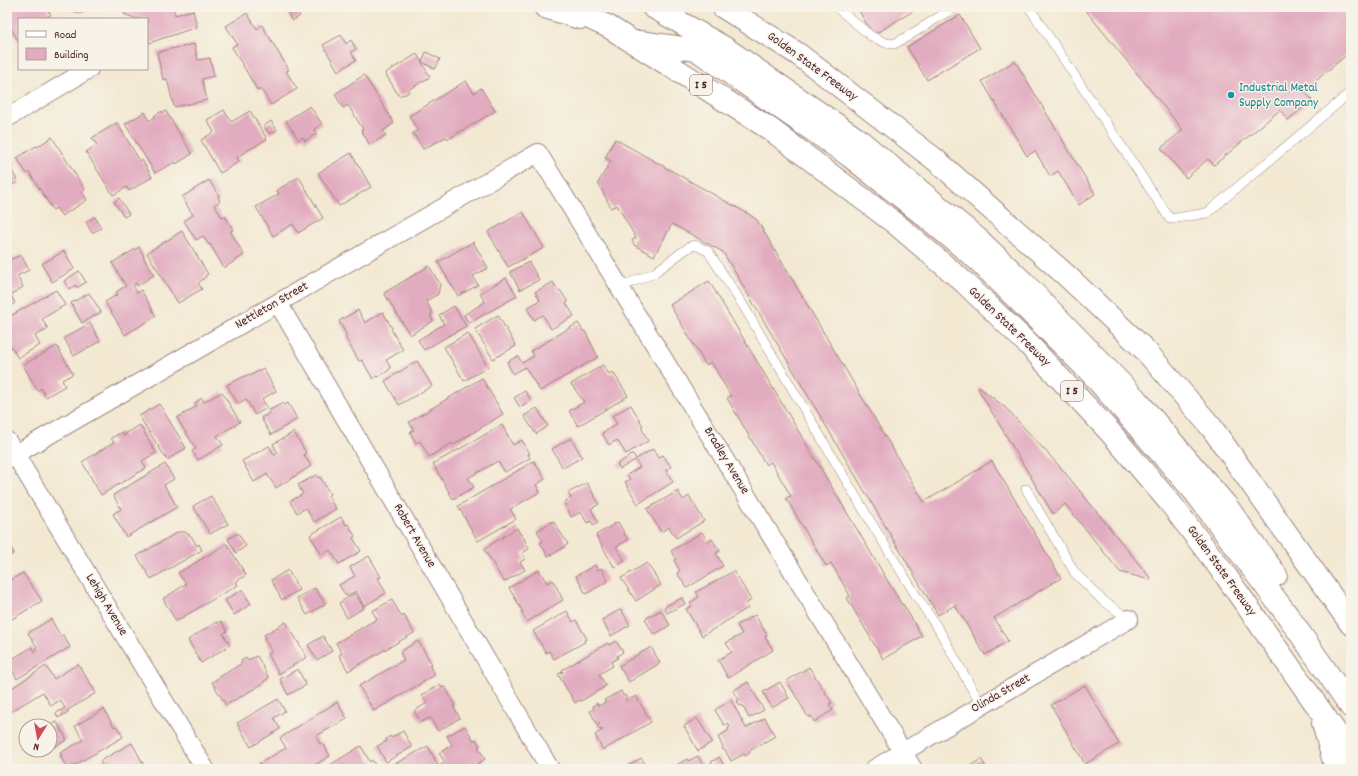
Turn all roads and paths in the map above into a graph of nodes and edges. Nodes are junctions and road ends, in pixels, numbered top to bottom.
1 (545, 7) edge
2 (566, 7) edge
3 (652, 7) edge
4 (723, 7) edge
5 (747, 7) edge
6 (836, 7) edge
7 (955, 7) edge
8 (1029, 7) edge
9 (609, 27) junction
10 (631, 42) junction
11 (798, 54) junction
12 (88, 70) edge
13 (1351, 92) edge
14 (7, 118) edge
15 (538, 153) joint
16 (620, 287) junction
17 (278, 303) junction
18 (10, 452) edge
19 (1026, 490) dead end
20 (1129, 619) joint
21 (1351, 624) edge
22 (1351, 683) edge
23 (981, 705) junction
24 (1318, 707) junction
25 (1351, 707) edge
26 (903, 751) junction
27 (1351, 754) edge
28 (205, 769) edge
29 (550, 769) edge
30 (874, 769) edge
31 (913, 769) edge
32 (1336, 769) edge

1 - 9 highway
2 - 9 highway, Golden State Freeway / I 5
3 - 22 highway
4 - 11 highway, Golden State Freeway
5 - 11 highway
6 - 7 lane
8 - 13 lane
9 - 10 highway, Golden State Freeway / I 5
10 - 24 highway, Golden State Freeway / I 5
10 - 25 highway
11 - 21 highway, Golden State Freeway
12 - 14 street
15 - 16 street, Bradley Avenue
15 - 17 street, Nettleton Street
16 - 23 lane
16 - 26 street, Bradley Avenue
17 - 18 street, Nettleton Street
17 - 29 street, Robert Avenue
18 - 28 street, Lehigh Avenue
19 - 20 lane
20 - 23 street, Olinda Street
23 - 26 street, Olinda Street
24 - 27 highway, Golden State Freeway / I 5
24 - 32 highway
26 - 30 street, Olinda Street
26 - 31 street, Bradley Avenue

